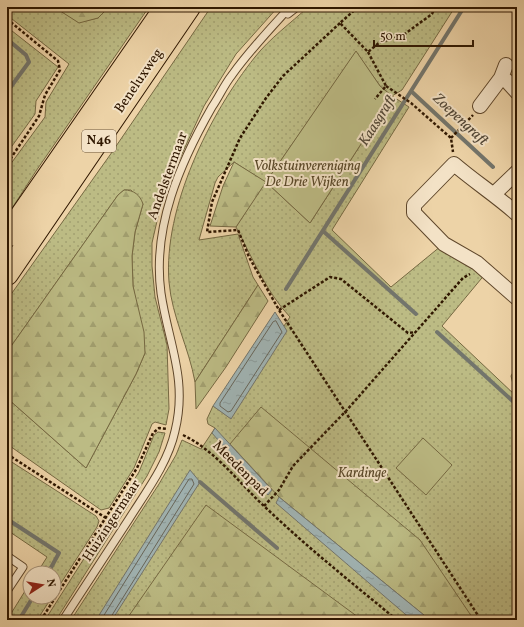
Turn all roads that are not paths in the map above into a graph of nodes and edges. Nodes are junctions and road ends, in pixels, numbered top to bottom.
1 (166, 7) edge
2 (189, 7) edge
3 (290, 7) edge
4 (297, 7) edge
5 (274, 24) junction
6 (506, 65) dead end
7 (501, 78) junction
8 (517, 92) edge
9 (480, 106) dead end
10 (517, 172) edge
11 (494, 194) junction
12 (517, 214) edge
13 (7, 236) edge
14 (7, 274) edge
15 (517, 298) edge
16 (175, 432) joint
17 (7, 556) edge
18 (7, 591) edge
19 (63, 620) edge

1 - 13 highway, Beneluxweg / N46
2 - 14 highway, Beneluxweg / N46
3 - 5 lane, Andelstermaar
4 - 5 lane, Andelstermaar
5 - 16 lane, Andelstermaar
6 - 7 street
7 - 8 street
7 - 9 street
10 - 11 street
11 - 12 street
11 - 15 street
16 - 19 lane, Huizingermaar
17 - 18 lane

